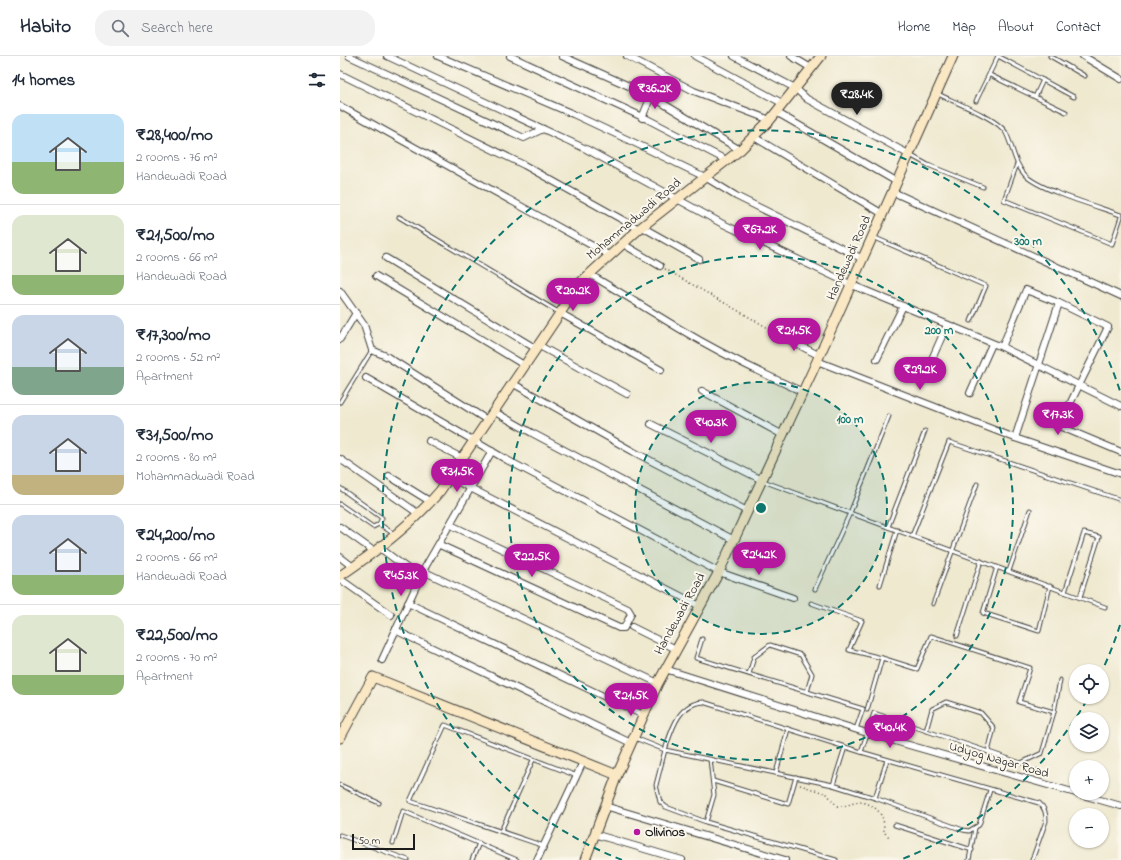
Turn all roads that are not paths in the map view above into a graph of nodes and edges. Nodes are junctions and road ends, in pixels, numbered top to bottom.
1 (349, 56) edge
2 (387, 56) edge
3 (438, 56) edge
4 (510, 56) edge
5 (562, 56) edge
6 (627, 56) edge
7 (695, 56) edge
8 (734, 56) edge
9 (791, 56) edge
10 (820, 56) edge
11 (954, 56) edge
12 (998, 56) edge
13 (1050, 56) edge
14 (1083, 56) edge
15 (811, 68) junction
16 (340, 74) edge
17 (990, 74) junction
18 (1085, 76) dead end
19 (1121, 79) edge
20 (1043, 80) junction
21 (795, 88) junction
22 (937, 94) junction
23 (651, 96) junction
24 (1035, 97) junction
25 (1074, 97) dead end
26 (976, 101) dead end
27 (782, 103) junction
28 (340, 106) edge
29 (776, 112) junction
30 (1066, 112) dead end
31 (642, 118) junction
32 (770, 120) junction
33 (543, 129) junction
34 (754, 137) junction
35 (740, 150) junction
36 (910, 155) junction
37 (726, 160) junction
38 (1017, 164) junction
39 (705, 177) junction
40 (897, 182) junction
41 (983, 187) dead end
42 (893, 192) junction
43 (677, 198) junction
44 (883, 214) junction
45 (1121, 216) edge
46 (399, 217) dead end
47 (641, 228) junction
48 (873, 236) junction
49 (623, 244) junction
50 (609, 255) junction
51 (386, 258) dead end
52 (699, 259) dead end
53 (863, 259) junction
54 (660, 266) road end
55 (589, 274) junction
56 (376, 276) dead end
57 (852, 285) junction
58 (340, 291) edge
59 (1121, 296) edge
60 (1059, 303) junction
61 (903, 306) junction
62 (356, 313) junction
63 (560, 313) junction
64 (971, 321) dead end
65 (948, 325) junction
66 (776, 333) road end
67 (340, 339) edge
68 (992, 344) junction
69 (536, 346) junction
70 (1002, 347) junction
71 (372, 350) junction
72 (819, 358) junction
73 (877, 359) dead end
74 (524, 365) junction
75 (1038, 365) junction
76 (661, 370) dead end
77 (924, 377) dead end
78 (366, 378) dead end
79 (512, 383) junction
80 (1079, 385) junction
81 (702, 391) dead end
82 (802, 392) junction
83 (970, 393) dead end
84 (627, 394) dead end
85 (340, 402) edge
86 (1121, 406) edge
87 (493, 411) junction
88 (889, 416) dead end
89 (487, 420) junction
90 (651, 424) dead end
91 (925, 431) dead end
92 (783, 435) junction
93 (1015, 438) junction
94 (474, 440) junction
95 (429, 441) dead end
96 (492, 451) junction
97 (1121, 452) edge
98 (462, 458) junction
99 (340, 459) edge
100 (1121, 474) edge
101 (389, 476) dead end
102 (449, 477) junction
103 (762, 480) junction
104 (977, 484) dead end
105 (340, 488) edge
106 (469, 489) junction
107 (1121, 500) edge
108 (431, 502) junction
109 (340, 504) edge
110 (1030, 510) dead end
111 (747, 511) junction
112 (850, 513) junction
113 (419, 514) junction
114 (379, 524) junction
115 (451, 524) junction
116 (340, 527) edge
117 (888, 527) junction
118 (898, 530) junction
119 (396, 536) junction
120 (912, 536) junction
121 (734, 540) junction
122 (440, 545) junction
123 (378, 550) junction
124 (952, 550) junction
125 (340, 557) edge
126 (981, 561) junction
127 (354, 567) junction
128 (997, 567) junction
129 (423, 571) junction
130 (1009, 571) junction
131 (719, 572) junction
132 (340, 577) edge
133 (420, 578) junction
134 (880, 585) dead end
135 (1050, 586) junction
136 (815, 589) dead end
137 (1065, 592) junction
138 (1080, 597) junction
139 (793, 598) dead end
140 (408, 603) junction
141 (811, 603) dead end
142 (933, 604) dead end
143 (700, 606) junction
144 (1105, 606) dead end
145 (391, 615) dead end
146 (632, 627) dead end
147 (395, 630) junction
148 (957, 636) dead end
149 (702, 639) dead end
150 (676, 649) junction
151 (882, 658) junction
152 (382, 660) dead end
153 (665, 669) junction
154 (749, 674) junction
155 (1060, 680) dead end
156 (658, 683) junction
157 (807, 692) junction
158 (865, 710) junction
159 (1054, 712) junction
160 (874, 713) junction
161 (643, 715) junction
162 (788, 729) junction
163 (856, 729) junction
164 (926, 731) junction
165 (867, 733) junction
166 (340, 738) edge
167 (632, 740) junction
168 (845, 747) junction
169 (665, 750) junction
170 (861, 752) junction
171 (988, 752) junction
172 (710, 759) junction
173 (533, 760) junction
174 (887, 760) junction
175 (584, 762) junction
176 (776, 773) junction
177 (617, 775) junction
178 (577, 776) junction
179 (796, 777) junction
180 (713, 781) junction
181 (340, 785) edge
182 (833, 785) junction
183 (990, 790) junction
184 (875, 798) junction
185 (379, 803) dead end
186 (604, 806) junction
187 (1121, 806) edge
188 (706, 822) junction
189 (895, 825) dead end
190 (975, 828) junction
191 (501, 831) junction
192 (594, 834) junction
193 (340, 835) edge
194 (393, 843) dead end
195 (479, 843) junction
196 (544, 846) junction
197 (972, 850) junction
198 (396, 855) junction
199 (394, 860) edge
200 (408, 860) edge
201 (472, 860) edge
202 (517, 860) edge
203 (537, 860) edge
204 (585, 860) edge
205 (682, 860) edge
206 (785, 860) edge
207 (836, 860) edge
208 (969, 860) edge
209 (1032, 860) edge

1 - 33 street
2 - 33 street
3 - 39 street
4 - 31 street
5 - 23 street
6 - 32 street
7 - 27 street
8 - 21 street
9 - 15 street
10 - 15 main road, Mohammadwadi Road
11 - 22 main road, Handewadi Road
12 - 17 lane
12 - 20 lane
13 - 18 lane
14 - 19 street
15 - 21 main road, Mohammadwadi Road
16 - 47 street
17 - 24 lane
17 - 26 lane
20 - 24 lane
20 - 25 lane
21 - 27 main road, Mohammadwadi Road
21 - 36 street
22 - 36 main road, Handewadi Road
22 - 38 lane
23 - 31 street
23 - 35 street
24 - 30 lane
27 - 29 main road, Mohammadwadi Road
28 - 50 street
29 - 32 main road, Mohammadwadi Road
29 - 40 street
31 - 37 street
32 - 34 main road, Mohammadwadi Road
33 - 43 street
34 - 35 main road, Mohammadwadi Road
34 - 44 street
35 - 37 main road, Mohammadwadi Road
36 - 40 main road, Handewadi Road
36 - 41 lane
37 - 39 main road, Mohammadwadi Road
38 - 45 lane
38 - 45 lane
39 - 43 main road, Mohammadwadi Road
39 - 53 street
40 - 42 main road, Handewadi Road
42 - 44 main road, Handewadi Road
42 - 59 street
43 - 47 main road, Mohammadwadi Road
43 - 57 street
44 - 48 main road, Handewadi Road
46 - 63 lane
47 - 49 main road, Mohammadwadi Road
47 - 52 street
48 - 53 main road, Handewadi Road
48 - 64 lane
49 - 50 main road, Mohammadwadi Road
49 - 54 street
50 - 55 main road, Mohammadwadi Road
51 - 69 street
53 - 57 main road, Handewadi Road
55 - 63 main road, Mohammadwadi Road
55 - 82 street
56 - 74 street
57 - 61 street
57 - 72 main road, Handewadi Road
58 - 62 street
60 - 70 street
60 - 75 street
60 - 80 street
61 - 65 street
61 - 73 street
62 - 67 street
62 - 71 street
63 - 69 main road, Mohammadwadi Road
63 - 76 street
65 - 68 street
65 - 77 street
66 - 72 street
68 - 70 street
68 - 83 street
69 - 74 main road, Mohammadwadi Road
69 - 84 street
70 - 75 street
71 - 85 lane
71 - 89 street
72 - 82 main road, Handewadi Road
72 - 93 street
74 - 79 main road, Mohammadwadi Road
75 - 80 street
75 - 93 street
78 - 94 street
79 - 87 main road, Mohammadwadi Road
79 - 111 street
80 - 86 street
80 - 97 street
81 - 92 street
82 - 92 main road, Handewadi Road
87 - 89 main road, Mohammadwadi Road
87 - 121 street
88 - 112 lane
89 - 94 main road, Mohammadwadi Road
90 - 103 street
91 - 117 lane
92 - 103 main road, Handewadi Road
93 - 100 street
94 - 96 street
94 - 98 main road, Mohammadwadi Road
95 - 98 street
96 - 106 street
96 - 131 street
98 - 102 main road, Mohammadwadi Road
99 - 113 street
101 - 108 street
102 - 106 street
102 - 108 main road, Mohammadwadi Road
103 - 111 main road, Handewadi Road
103 - 112 lane
104 - 124 lane
105 - 114 lane
106 - 115 street
106 - 143 street
107 - 120 lane
108 - 113 main road, Mohammadwadi Road
109 - 114 lane
110 - 130 lane
111 - 121 main road, Handewadi Road
112 - 117 lane
112 - 136 lane
113 - 119 main road, Mohammadwadi Road
114 - 119 lane
115 - 122 street
115 - 122 street
116 - 123 street
117 - 118 lane
118 - 120 lane
118 - 134 lane
119 - 123 main road, Mohammadwadi Road
120 - 124 lane
121 - 131 main road, Handewadi Road
122 - 129 street
123 - 127 main road, Mohammadwadi Road
123 - 133 street
124 - 126 lane
124 - 142 lane
125 - 127 street
126 - 128 lane
126 - 148 lane
127 - 132 main road, Mohammadwadi Road
128 - 130 lane
128 - 135 lane
129 - 133 street
129 - 156 street
130 - 135 lane
131 - 139 street
131 - 143 main road, Handewadi Road
132 - 145 street
133 - 140 street
135 - 137 lane
137 - 138 lane
137 - 138 lane
138 - 144 lane
140 - 147 street
140 - 161 street
141 - 151 lane
143 - 150 main road, Handewadi Road
146 - 150 street
147 - 152 street
147 - 167 street
149 - 154 lane
150 - 153 main road, Handewadi Road
151 - 158 lane
151 - 159 lane
153 - 156 main road, Handewadi Road
153 - 163 street, Udyog Nagar Road
154 - 157 lane
154 - 157 lane
155 - 159 lane
156 - 161 main road, Handewadi Road
157 - 158 lane
158 - 160 lane
158 - 163 lane
159 - 171 lane
160 - 164 lane
160 - 165 lane
161 - 167 main road, Handewadi Road
162 - 168 lane
162 - 169 lane
162 - 176 lane
163 - 165 street, Udyog Nagar Road
164 - 171 lane
164 - 171 lane
165 - 170 lane
165 - 187 street, Udyog Nagar Road
166 - 175 main road
167 - 169 lane
167 - 177 main road, Handewadi Road
168 - 170 lane
168 - 182 lane
169 - 172 lane
169 - 188 lane
170 - 174 lane
172 - 176 lane
172 - 180 lane
173 - 178 lane
173 - 191 lane
173 - 191 lane
174 - 183 lane
174 - 184 lane
175 - 177 main road
175 - 178 street
176 - 179 lane
177 - 186 main road, Handewadi Road
178 - 196 street
179 - 180 lane
179 - 182 lane
180 - 188 lane
181 - 185 lane
182 - 184 lane
183 - 190 lane
183 - 209 lane
184 - 190 lane
186 - 192 main road, Handewadi Road
186 - 206 street
188 - 207 lane
189 - 197 lane
190 - 197 lane
191 - 196 lane
192 - 204 main road, Handewadi Road
192 - 205 street
193 - 198 lane
194 - 195 lane
195 - 201 lane
195 - 202 lane
196 - 203 street
197 - 208 lane
198 - 199 lane
198 - 200 lane

